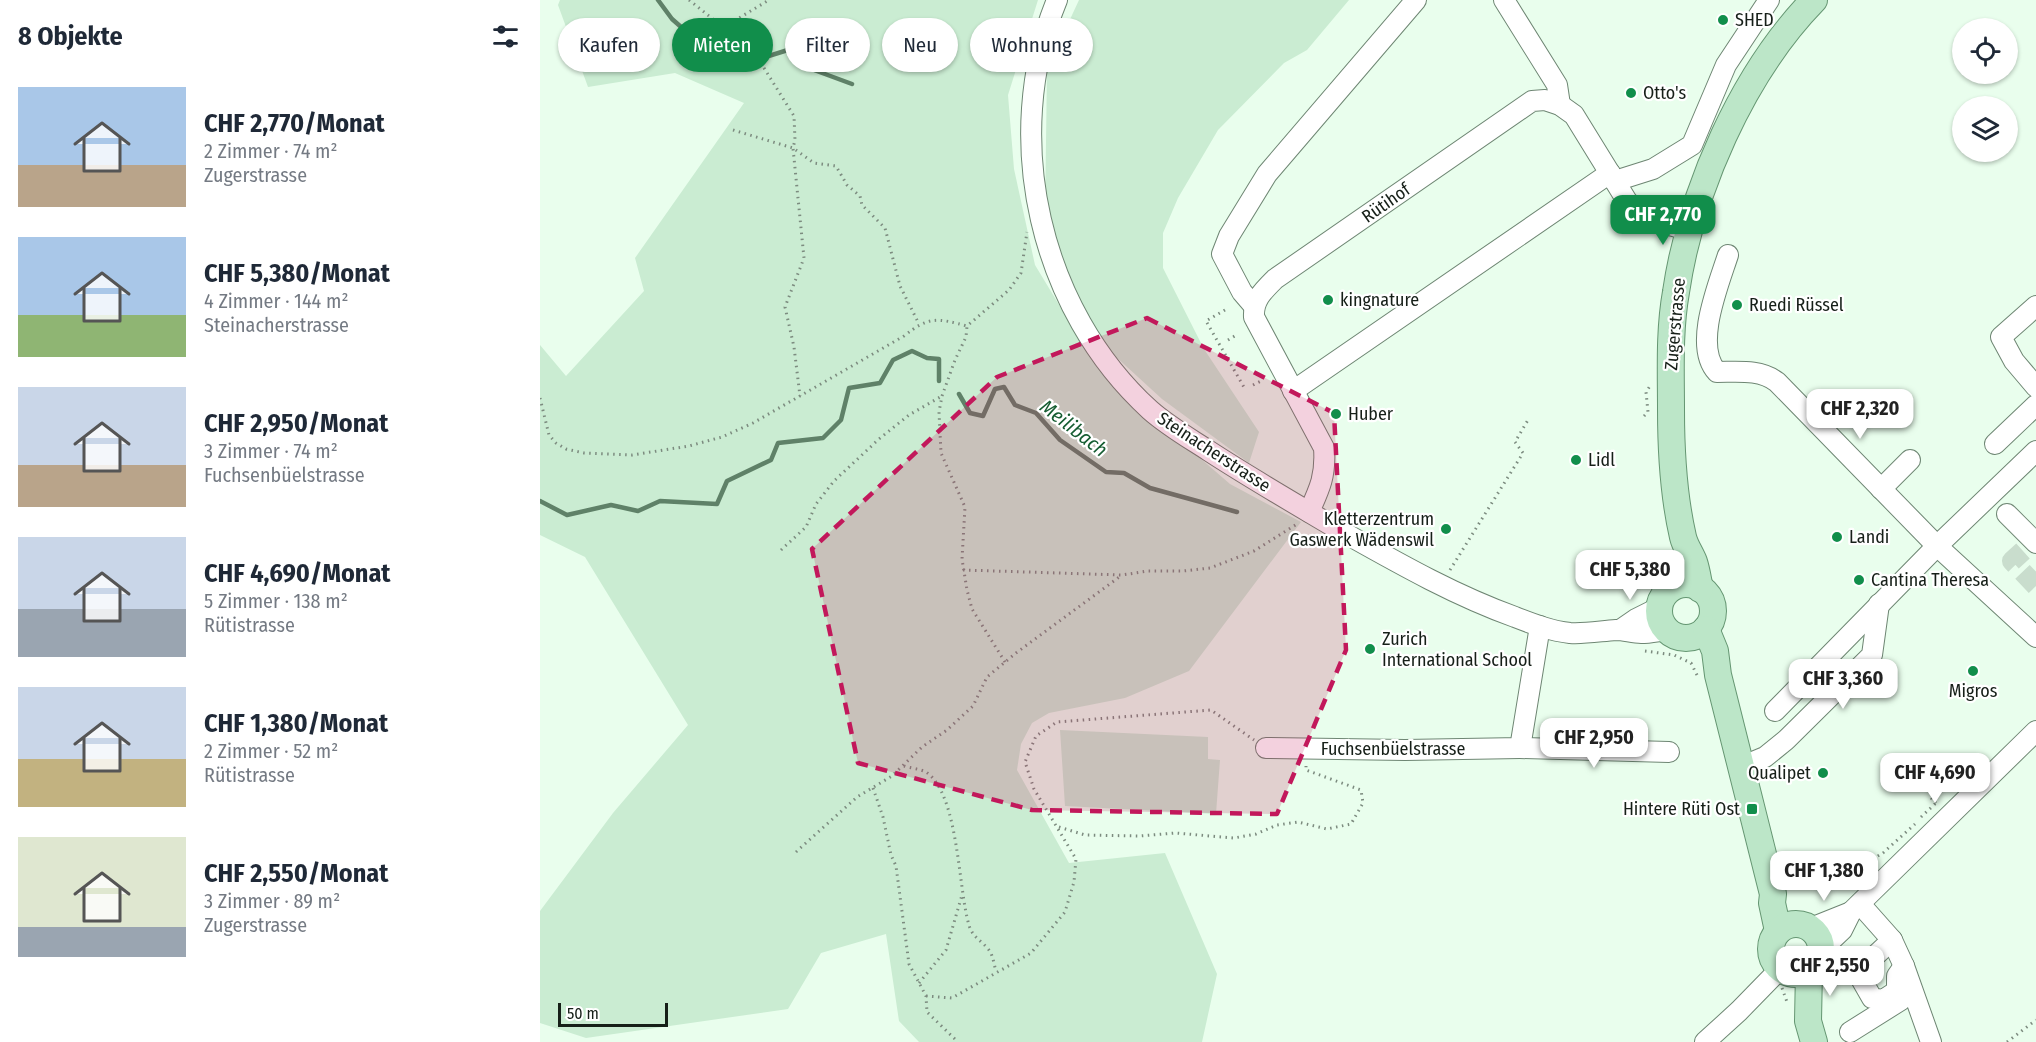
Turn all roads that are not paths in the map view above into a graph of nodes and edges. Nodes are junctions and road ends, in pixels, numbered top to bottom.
1 (1057, 0) edge
2 (1416, 0) edge
3 (1504, 0) edge
4 (1769, 0) edge
5 (1814, 0) edge
6 (1560, 105) junction
7 (1613, 177) junction
8 (1689, 230) junction
9 (1728, 255) dead end
10 (1254, 306) junction
11 (2036, 306) edge
12 (2036, 387) edge
13 (1293, 391) junction
14 (2036, 405) edge
15 (1995, 444) dead end
16 (2036, 451) edge
17 (1910, 460) dead end
18 (1881, 489) junction
19 (1309, 512) junction
20 (2007, 513) dead end
21 (2031, 545) tunnel mouth
22 (1936, 546) junction
23 (1689, 587) junction
24 (1879, 604) junction
25 (1540, 626) junction
26 (1680, 626) junction
27 (2036, 637) edge
28 (1774, 711) dead end
29 (2036, 731) edge
30 (1266, 748) road end
31 (1520, 748) junction
32 (1669, 752) dead end
33 (1741, 767) junction
34 (1857, 900) junction
35 (1802, 933) junction
36 (1892, 940) junction
37 (1904, 966) junction
38 (1792, 971) junction
39 (1913, 992) junction
40 (1811, 1031) edge
41 (1850, 1032) dead end
42 (1705, 1042) edge
43 (1931, 1042) edge

1 - 19 street, Steinacherstrasse
2 - 10 street
3 - 6 street
4 - 7 street
5 - 8 main road, Zugerstrasse
6 - 7 street
6 - 10 street, Rütihof
7 - 8 street
7 - 13 street
8 - 23 main road, Zugerstrasse
9 - 18 street
10 - 13 street
11 - 12 street
13 - 19 street
14 - 15 street
16 - 22 street
17 - 18 street
18 - 22 street
19 - 25 street, Steinacherstrasse
20 - 21 street
22 - 24 street
22 - 27 street
23 - 26 main road
23 - 26 main road
24 - 28 street
24 - 33 street
25 - 26 street, Steinacherstrasse
25 - 31 street
26 - 33 main road
29 - 34 street
30 - 31 street, Fuchsenbüelstrasse
31 - 32 street, Fuchsenbüelstrasse
33 - 35 main road
34 - 35 street
34 - 36 street
35 - 38 main road
35 - 38 main road
36 - 37 street
36 - 37 street
37 - 39 street
38 - 40 main road
38 - 42 street
39 - 41 street
39 - 43 street

